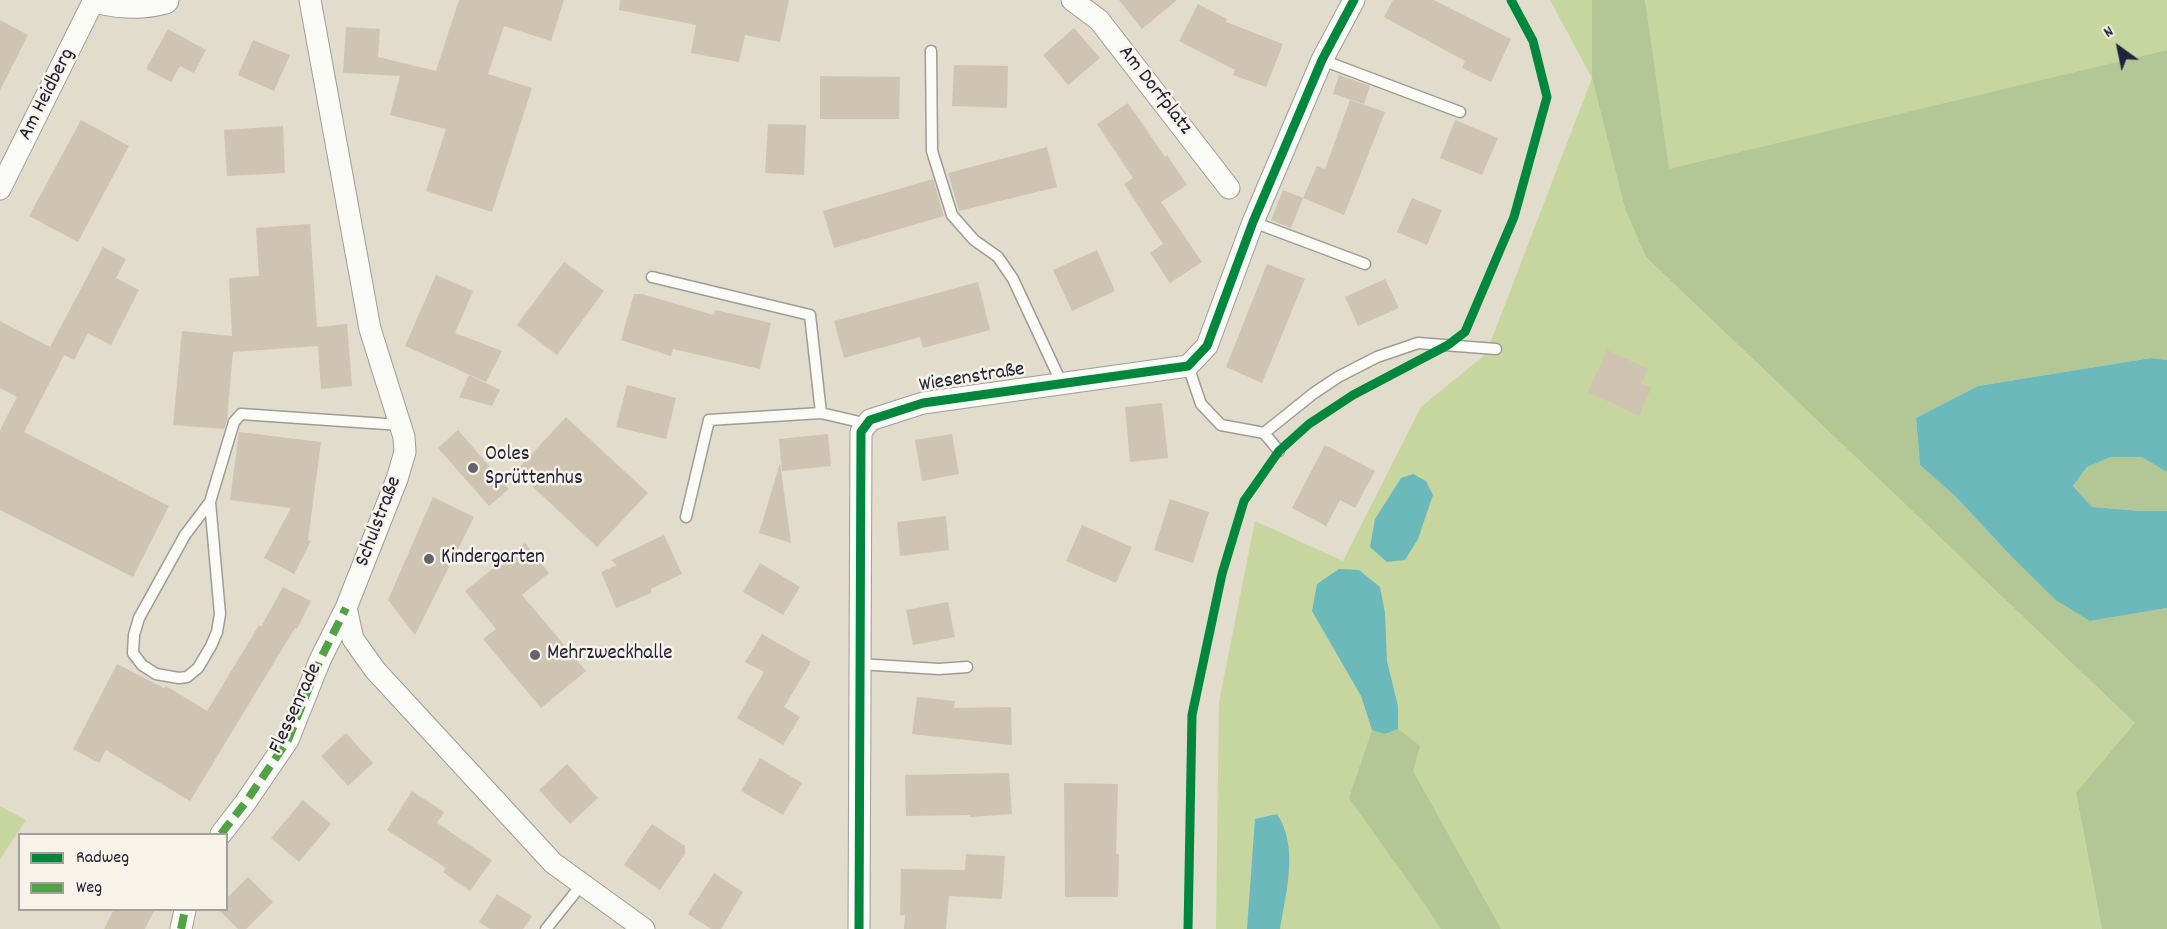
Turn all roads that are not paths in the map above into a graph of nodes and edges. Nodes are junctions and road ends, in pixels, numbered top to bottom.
1 (165, 0) edge
2 (310, 0) edge
3 (1072, 0) edge
4 (1354, 0) edge
5 (105, 1) edge
6 (931, 51) dead end
7 (1322, 60) junction
8 (1460, 112) dead end
9 (1229, 188) dead end
10 (0, 189) edge
11 (1252, 222) junction
12 (1365, 264) dead end
13 (652, 277) dead end
14 (1496, 349) dead end
15 (1188, 366) junction
16 (1062, 384) junction
17 (821, 413) junction
18 (868, 424) junction
19 (401, 425) junction
20 (1264, 433) junction
21 (1279, 451) dead end
22 (210, 501) junction
23 (686, 517) dead end
24 (346, 608) junction
25 (859, 664) junction
26 (967, 667) dead end
27 (222, 833) edge
28 (582, 884) junction
29 (184, 911) edge
30 (181, 929) edge
31 (546, 929) edge
32 (644, 929) edge
33 (859, 929) edge

1 - 5 street
2 - 19 street, Schulstraße
3 - 9 street, Am Dorfplatz
4 - 7 street
5 - 10 street, Am Heidberg
6 - 16 lane
7 - 8 lane
7 - 11 street
11 - 12 lane
11 - 15 street
13 - 17 lane
14 - 20 lane
15 - 16 street, Wiesenstraße
15 - 20 lane
16 - 18 street, Wiesenstraße
17 - 18 lane
17 - 23 lane
18 - 25 street
19 - 22 lane
19 - 24 street, Schulstraße
20 - 21 lane
22 - 22 lane
24 - 27 street, Flessenrade
24 - 28 street
25 - 26 lane
25 - 33 street
28 - 31 lane
28 - 32 street
29 - 30 street

